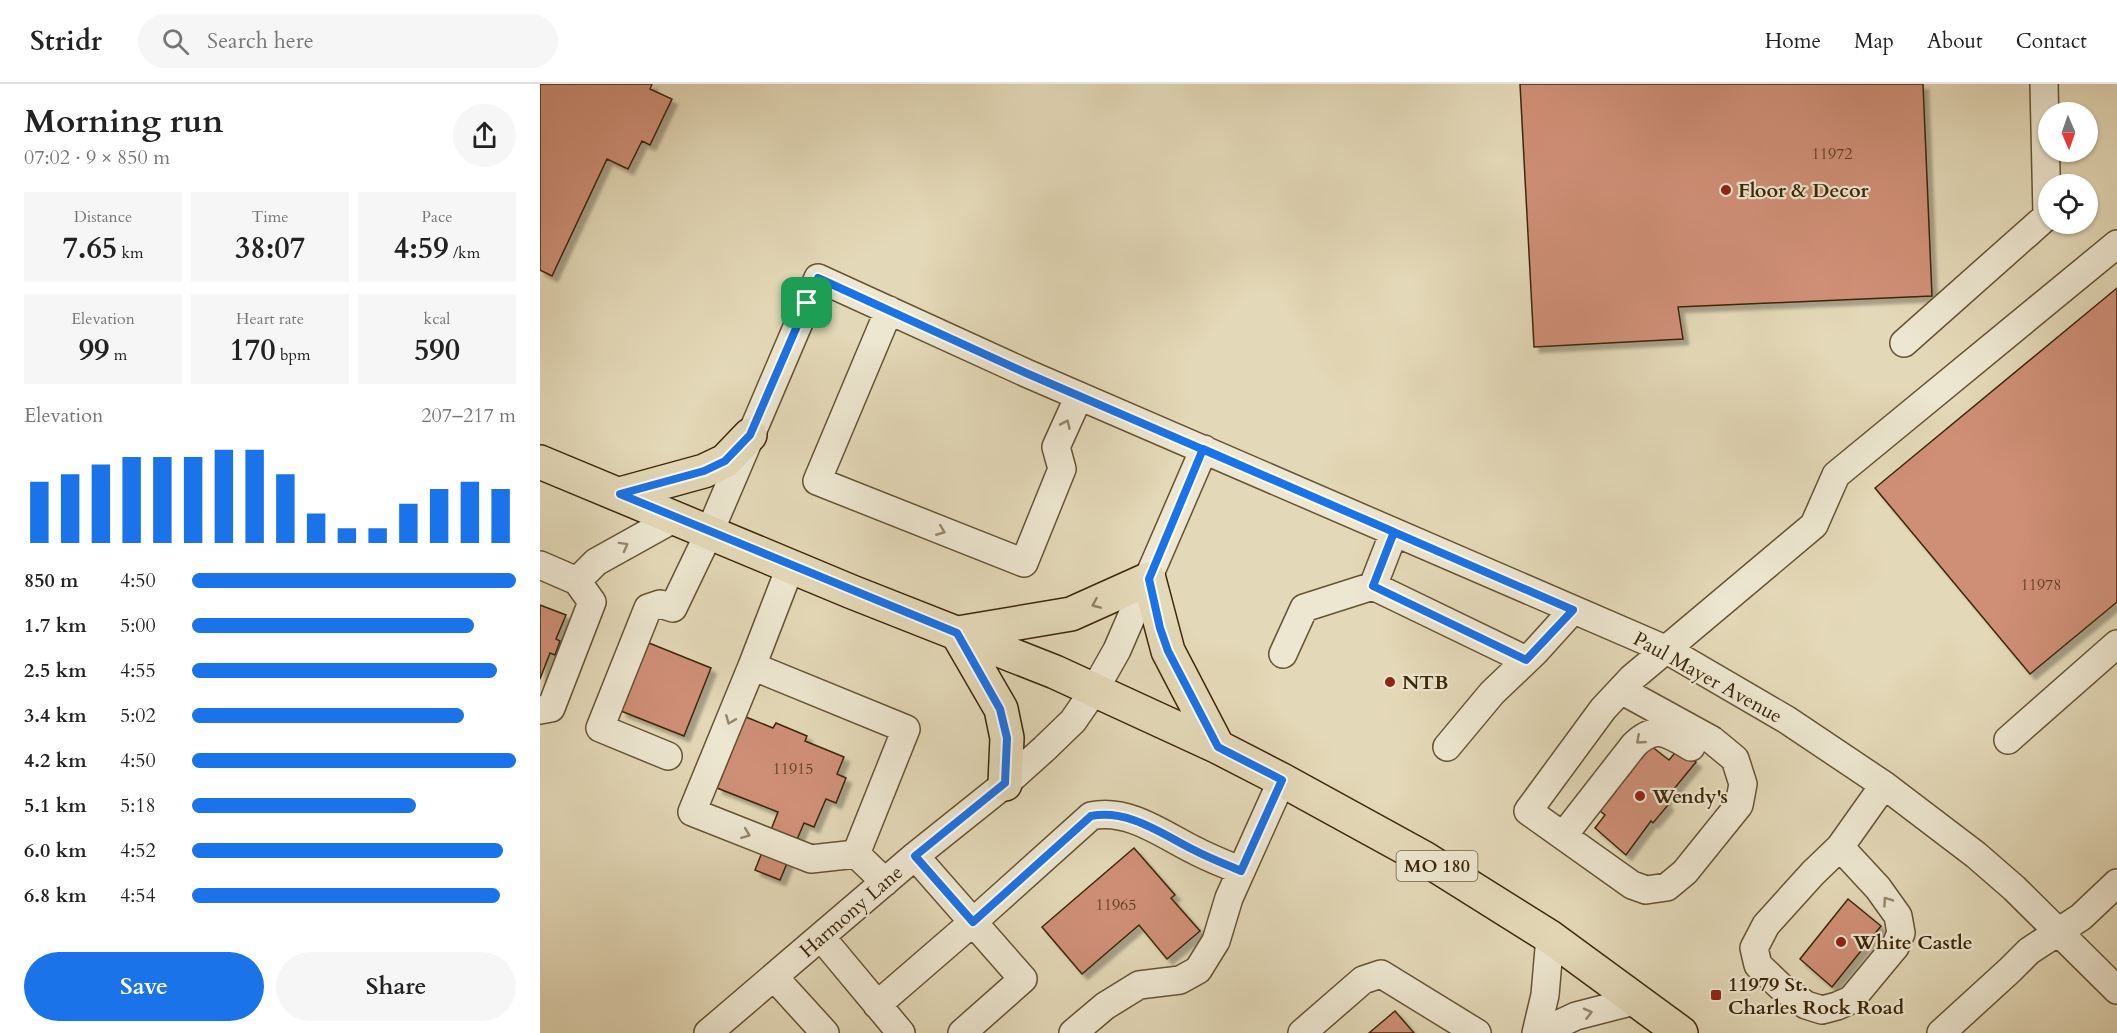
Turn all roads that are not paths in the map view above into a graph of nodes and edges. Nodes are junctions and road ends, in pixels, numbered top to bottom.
1 (2044, 84) edge
2 (2117, 244) edge
3 (889, 310) junction
4 (1904, 343) dead end
5 (1079, 396) junction
6 (750, 435) junction
7 (1203, 449) junction
8 (540, 462) edge
9 (620, 494) junction
10 (676, 517) junction
11 (710, 531) junction
12 (1394, 532) junction
13 (540, 565) edge
14 (791, 565) junction
15 (1149, 579) junction
16 (581, 586) junction
17 (1373, 586) junction
18 (1573, 610) junction
19 (957, 633) junction
20 (2117, 644) edge
21 (1667, 650) junction
22 (1283, 654) dead end
23 (1526, 660) junction
24 (752, 666) junction
25 (1095, 689) junction
26 (1621, 690) junction
27 (540, 699) edge
28 (540, 710) edge
29 (2008, 740) dead end
30 (1218, 747) junction
31 (1447, 747) dead end
32 (668, 756) dead end
33 (1282, 780) junction
34 (1005, 783) junction
35 (1884, 785) junction
36 (1568, 840) junction
37 (1840, 847) junction
38 (856, 854) junction
39 (915, 856) junction
40 (1241, 871) junction
41 (885, 882) junction
42 (2117, 883) edge
43 (973, 922) junction
44 (2059, 931) junction
45 (821, 937) junction
46 (1550, 937) junction
47 (774, 977) junction
48 (2117, 990) edge
49 (1638, 1000) junction
50 (877, 1005) junction
51 (708, 1033) edge
52 (825, 1033) edge
53 (901, 1033) edge
54 (962, 1033) edge
55 (1073, 1033) edge
56 (1302, 1033) edge
57 (1477, 1033) edge
58 (1538, 1033) edge
59 (1681, 1033) edge
60 (1941, 1033) edge

1 - 4 street
2 - 21 street
3 - 5 street, Paul Mayer Avenue
3 -> 5 street
3 - 6 street, Paul Mayer Avenue
5 - 7 street, Paul Mayer Avenue
6 - 9 main road
6 - 11 street, Paul Mayer Avenue
7 - 12 street, Paul Mayer Avenue
7 - 15 street
8 - 9 main road, MO 180
9 - 10 main road, MO 180
10 - 11 main road, MO 180
16 -> 10 street
11 - 14 main road, MO 180
11 - 32 street, Paul Mayer Avenue
12 - 17 street
12 - 18 street, Paul Mayer Avenue
13 - 16 street
14 - 19 main road, MO 180
14 - 24 street
15 -> 19 main road
15 - 25 street
15 - 30 main road
16 - 27 street
16 - 28 street
17 - 22 street
17 - 23 street
18 - 21 street, Paul Mayer Avenue
18 - 23 street
19 - 25 main road, MO 180
19 - 34 main road
20 - 29 street
21 - 26 street
21 - 35 street, Paul Mayer Avenue
23 - 31 street
24 - 38 street
24 -> 38 street
25 - 30 main road, MO 180
25 - 34 street, Harmony Lane
26 - 36 street
26 - 36 street
30 - 33 main road, MO 180
33 - 40 street
33 - 46 main road, MO 180
34 - 39 street, Harmony Lane
35 - 37 street
35 - 44 street, Paul Mayer Avenue
36 -> 36 street
37 -> 37 street
38 - 41 street
39 - 41 street, Harmony Lane
39 - 43 street
40 - 43 street
40 - 55 street
41 - 45 street, Harmony Lane
42 - 44 street
43 - 50 street
43 - 54 street
44 - 48 street, Paul Mayer Avenue
44 - 60 street
45 - 47 street, Harmony Lane
45 - 50 street
46 - 49 main road, MO 180
46 - 58 street
47 - 51 street, Harmony Lane
47 - 52 street
58 -> 49 street
49 - 59 main road, MO 180
50 - 53 street
56 - 57 street

